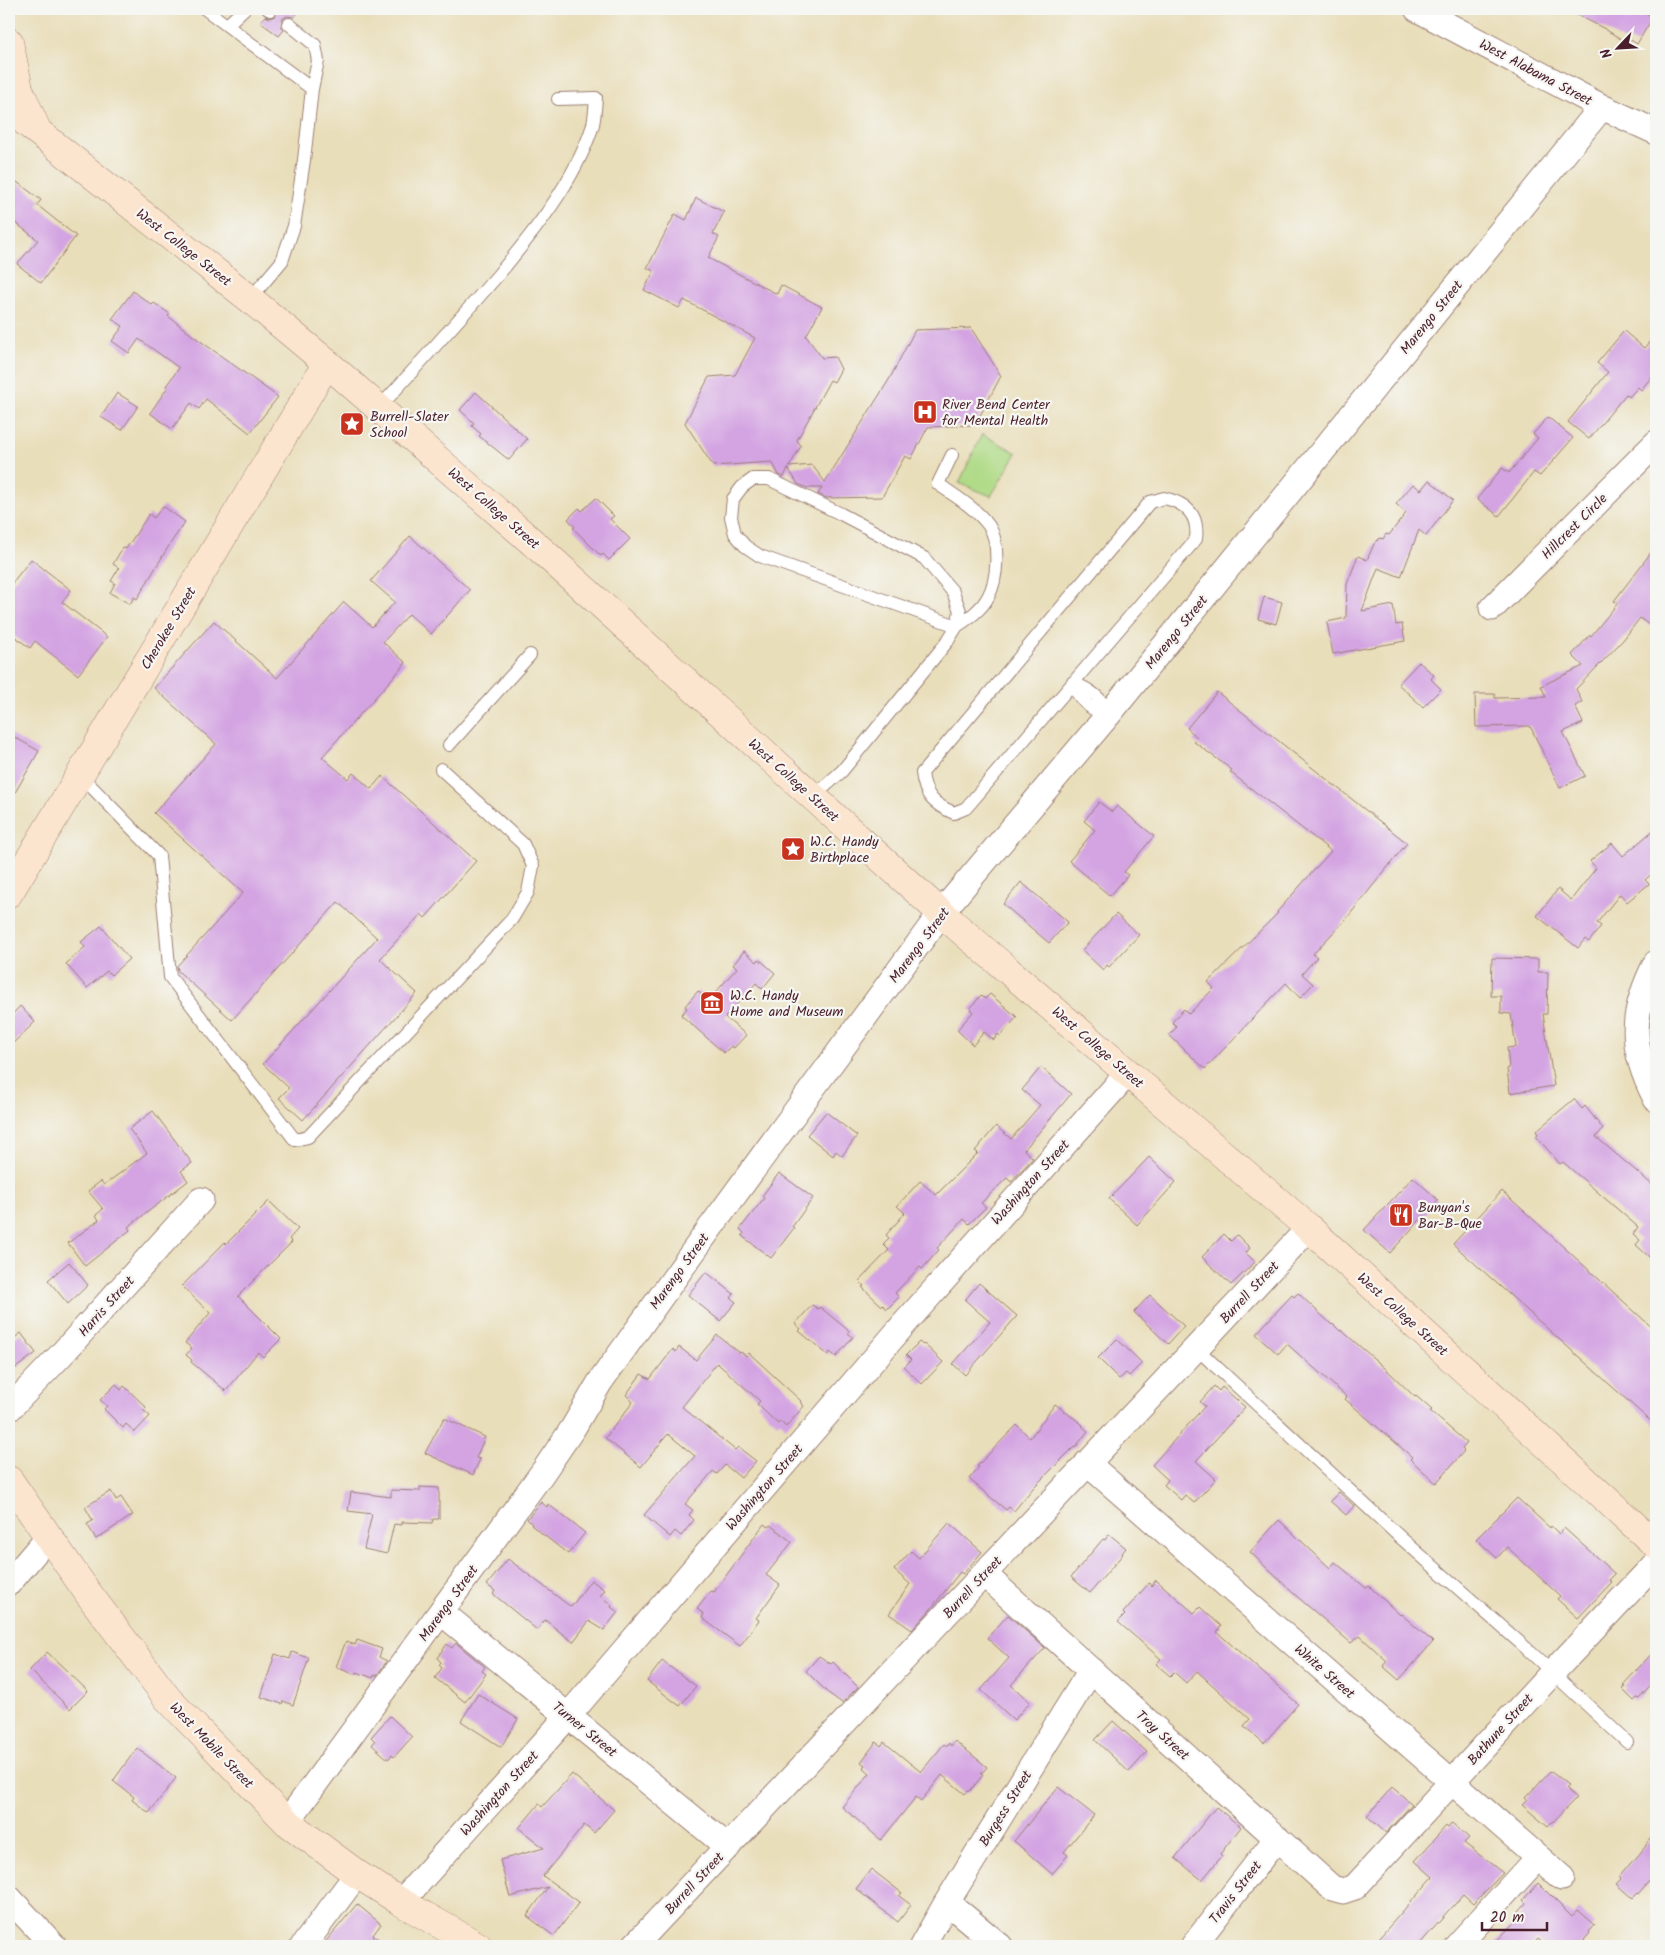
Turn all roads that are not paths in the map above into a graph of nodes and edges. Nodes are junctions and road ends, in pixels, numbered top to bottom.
1 (205, 9) edge
2 (244, 9) edge
3 (1417, 9) edge
4 (289, 24) dead end
5 (227, 25) junction
6 (9, 42) edge
7 (312, 89) junction
8 (558, 99) dead end
9 (1602, 107) junction
10 (9, 109) edge
11 (38, 131) junction
12 (1656, 132) edge
13 (250, 299) junction
14 (327, 362) junction
15 (379, 408) junction
16 (1656, 443) edge
17 (952, 455) dead end
18 (1492, 608) dead end
19 (957, 626) junction
20 (530, 655) dead end
21 (1072, 683) junction
22 (1109, 714) junction
23 (449, 745) dead end
24 (441, 769) dead end
25 (80, 775) junction
26 (812, 798) junction
27 (9, 893) edge
28 (941, 913) junction
29 (1656, 963) edge
30 (1128, 1073) junction
31 (1656, 1099) edge
32 (201, 1200) dead end
33 (1309, 1228) junction
34 (1197, 1349) junction
35 (9, 1409) edge
36 (1087, 1464) junction
37 (9, 1480) edge
38 (48, 1536) junction
39 (1656, 1545) edge
40 (1656, 1563) edge
41 (984, 1574) junction
42 (9, 1583) edge
43 (441, 1612) junction
44 (1091, 1670) junction
45 (1552, 1673) junction
46 (568, 1716) junction
47 (1627, 1742) dead end
48 (1452, 1782) junction
49 (287, 1822) junction
50 (1276, 1838) junction
51 (728, 1847) junction
52 (1538, 1857) junction
53 (357, 1874) junction
54 (1562, 1878) dead end
55 (1343, 1891) joint
56 (9, 1898) edge
57 (401, 1902) junction
58 (947, 1902) junction
59 (54, 1946) edge
60 (303, 1946) edge
61 (478, 1946) edge
62 (634, 1946) edge
63 (922, 1946) edge
64 (1000, 1946) edge
65 (1193, 1946) edge
66 (1457, 1946) edge

1 - 5 lane
2 - 5 lane
3 - 9 street, West Alabama Street
4 - 7 lane
5 - 7 lane
6 - 11 street
7 - 13 lane
8 - 15 lane
9 - 12 street, West Alabama Street
9 - 22 street, Marengo Street
10 - 11 street, West College Street
11 - 13 street, West College Street
13 - 14 street, West College Street
14 - 15 street, West College Street
14 - 25 street, Cherokee Street
15 - 26 street, West College Street
16 - 18 street, Hillcrest Circle
17 - 19 lane
19 - 19 lane
19 - 26 lane
20 - 23 lane
21 - 21 lane
21 - 22 lane
22 - 28 street, Marengo Street
24 - 25 lane
25 - 27 street, Cherokee Street
26 - 28 street, West College Street
28 - 30 street, West College Street
28 - 43 street, Marengo Street
29 - 31 street
30 - 33 street, West College Street
30 - 46 street, Washington Street
32 - 35 street, Harris Street
33 - 34 street, Burrell Street
33 - 39 street, West College Street
34 - 36 street, Burrell Street
34 - 45 lane
36 - 41 street, Burrell Street
36 - 48 street, White Street
37 - 38 street, West Mobile Street
38 - 42 street
38 - 49 street, West Mobile Street
40 - 45 street, Bathune Street
41 - 44 street, Troy Street
41 - 51 street, Burrell Street
43 - 46 street, Turner Street
43 - 49 street, Marengo Street
44 - 50 street, Troy Street
44 - 58 street, Burgess Street
45 - 47 lane
45 - 48 street, Bathune Street
46 - 51 street, Turner Street
46 - 57 street, Washington Street
48 - 52 street, White Street
48 - 55 street, Bathune Street
49 - 53 street, West Mobile Street
50 - 55 street, Troy Street
50 - 65 street, Travis Street
51 - 62 street, Burrell Street
52 - 54 street, White Street
52 - 66 street
53 - 57 street, West Mobile Street
53 - 60 street
56 - 59 street
57 - 61 street, West Mobile Street
58 - 63 street, Burgess Street
58 - 64 street

